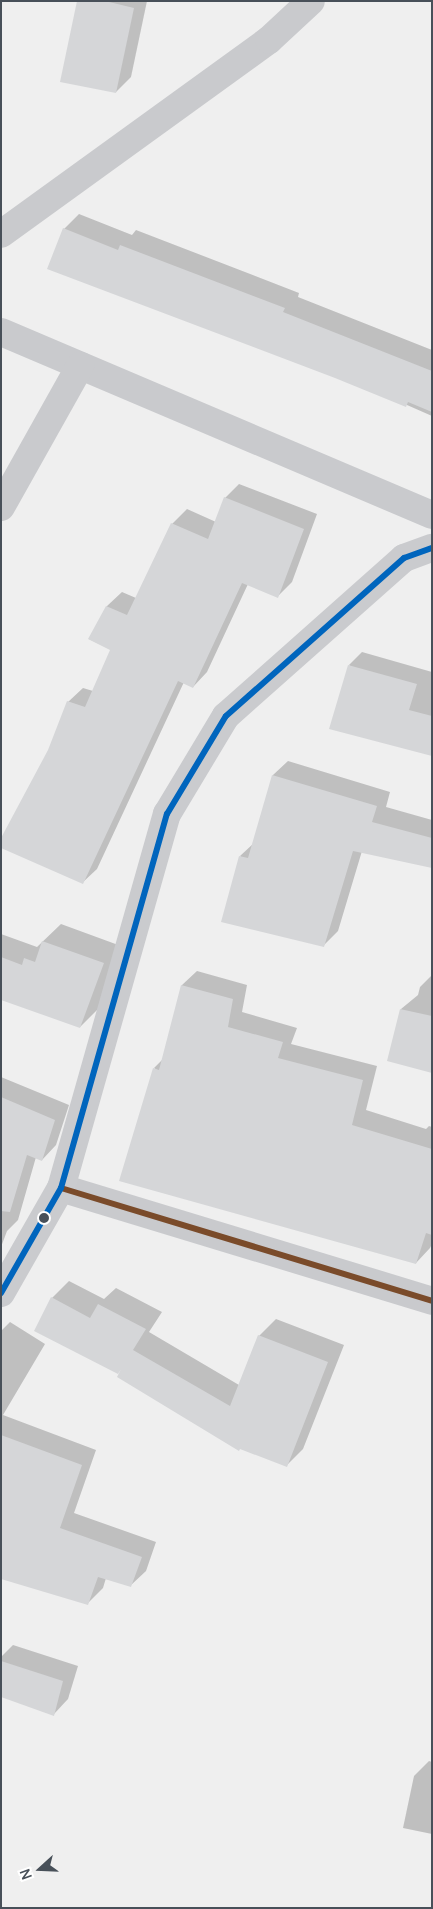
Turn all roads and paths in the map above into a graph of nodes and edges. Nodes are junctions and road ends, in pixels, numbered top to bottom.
1 (311, 1) edge
2 (1, 234) edge
3 (1, 332) edge
4 (80, 366) junction
5 (1, 506) edge
6 (432, 515) edge
7 (432, 548) edge
8 (62, 1188) junction
9 (1, 1293) edge
10 (432, 1301) edge

1 - 2 street
3 - 4 street
4 - 5 street
4 - 6 street
7 - 8 street
8 - 9 street
8 - 10 street

